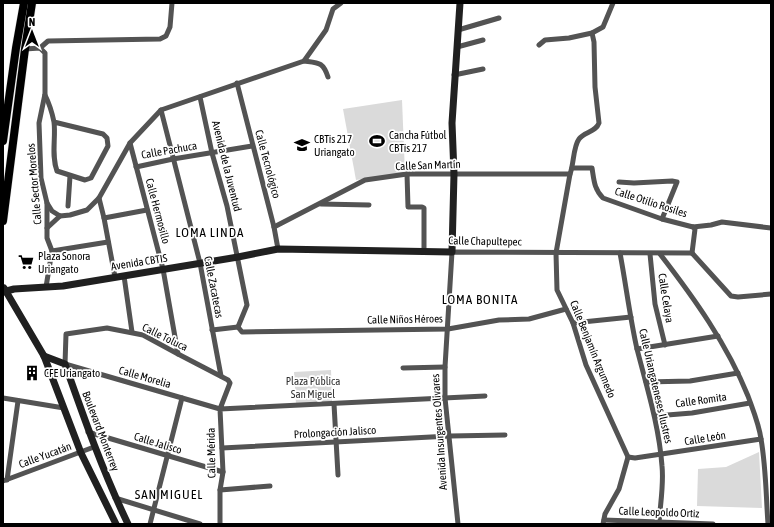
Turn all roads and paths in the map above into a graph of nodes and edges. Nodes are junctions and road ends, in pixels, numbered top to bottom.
1 (24, 3) edge
2 (32, 3) edge
3 (172, 3) edge
4 (341, 3) edge
5 (460, 3) edge
6 (614, 3) edge
7 (499, 18) dead end
8 (458, 30) junction
9 (592, 33) junction
10 (483, 40) dead end
11 (539, 45) dead end
12 (457, 47) junction
13 (40, 48) junction
14 (25, 49) junction
15 (304, 61) junction
16 (483, 69) dead end
17 (454, 75) junction
18 (328, 77) dead end
19 (237, 83) junction
20 (45, 94) junction
21 (200, 97) junction
22 (161, 110) junction
23 (54, 122) junction
24 (3, 140) edge
25 (130, 143) junction
26 (252, 146) junction
27 (212, 153) junction
28 (173, 159) junction
29 (136, 167) junction
30 (572, 168) junction
31 (407, 174) junction
32 (454, 174) junction
33 (570, 174) junction
34 (70, 176) junction
35 (619, 182) dead end
36 (99, 198) junction
37 (47, 203) junction
38 (320, 204) junction
39 (370, 205) dead end
40 (68, 206) dead end
41 (147, 210) junction
42 (60, 216) junction
43 (104, 218) junction
44 (662, 219) junction
45 (3, 221) edge
46 (274, 227) junction
47 (693, 227) junction
48 (47, 228) junction
49 (771, 228) edge
50 (108, 242) junction
51 (278, 249) junction
52 (52, 251) junction
53 (424, 251) junction
54 (452, 252) junction
55 (556, 253) junction
56 (620, 253) junction
57 (692, 253) junction
58 (650, 254) junction
59 (660, 254) junction
60 (238, 257) junction
61 (200, 263) junction
62 (163, 269) junction
63 (124, 276) junction
64 (116, 277) junction
65 (46, 287) junction
66 (4, 290) edge
67 (771, 294) edge
68 (566, 309) junction
69 (631, 317) junction
70 (573, 323) junction
71 (238, 327) junction
72 (448, 329) junction
73 (212, 330) junction
74 (132, 332) junction
75 (718, 336) junction
76 (665, 345) junction
77 (638, 349) junction
78 (178, 354) junction
79 (44, 356) junction
80 (56, 361) junction
81 (65, 364) junction
82 (445, 367) junction
83 (49, 368) junction
84 (403, 368) dead end
85 (738, 373) junction
86 (221, 376) junction
87 (646, 382) junction
88 (230, 383) joint
89 (485, 396) dead end
90 (3, 398) edge
91 (182, 398) junction
92 (445, 398) junction
93 (18, 401) junction
94 (750, 403) junction
95 (334, 404) junction
96 (64, 408) junction
97 (220, 409) junction
98 (655, 416) junction
99 (88, 432) junction
100 (505, 435) dead end
101 (450, 436) junction
102 (761, 439) junction
103 (336, 442) junction
104 (94, 447) junction
105 (222, 448) junction
106 (82, 453) junction
107 (661, 455) junction
108 (168, 456) junction
109 (628, 457) junction
110 (222, 472) junction
111 (338, 475) dead end
112 (5, 480) edge
113 (270, 486) dead end
114 (220, 490) junction
115 (115, 498) junction
116 (154, 510) junction
117 (604, 522) edge
118 (659, 523) edge
119 (116, 524) edge
120 (128, 524) edge
121 (150, 524) edge
122 (200, 524) edge
123 (220, 524) edge
124 (458, 524) edge
125 (713, 524) edge
126 (768, 524) edge

1 - 24 main road
2 - 14 main road
3 - 13 street
4 - 15 street
5 - 8 street, Avenida Insurgentes Olivares
6 - 9 street
7 - 8 street
8 - 12 street, Avenida Insurgentes Olivares
9 - 11 street
9 - 30 street, Calle Benjamín Argumedo
10 - 12 street
12 - 17 street, Avenida Insurgentes Olivares
13 - 14 street
13 - 20 street, Calle Sector Morelos
14 - 45 main road
15 - 18 street
15 - 19 street
16 - 17 street
17 - 32 street, Avenida Insurgentes Olivares
19 - 21 street
19 - 26 street, Calle Tecnológico
20 - 23 street
20 - 37 street, Calle Sector Morelos
21 - 22 street
21 - 27 street, Avenida de la Juventud
22 - 25 street
22 - 28 street, Calle Zacatecas
23 - 34 street
23 - 34 street
25 - 29 street, Calle Hermosillo
25 - 36 street
26 - 27 street, Calle Pachuca
26 - 46 street, Calle Tecnológico
27 - 28 street, Calle Pachuca
27 - 60 street, Avenida de la Juventud
28 - 29 street, Calle Pachuca
28 - 61 street, Calle Zacatecas
29 - 41 street, Calle Hermosillo
30 - 33 street, Calle Benjamín Argumedo
30 - 44 street, Calle Otilio Rosiles
31 - 32 street, Calle San Martín
31 - 38 street, Calle San Martín
31 - 53 street
32 - 33 street, Calle San Martín
32 - 54 street, Avenida Insurgentes Olivares
33 - 55 street, Calle Benjamín Argumedo
34 - 40 street
35 - 44 street
36 - 42 street
36 - 43 street
37 - 42 street
37 - 48 street, Calle Sector Morelos
38 - 39 street
38 - 46 street, Calle San Martín
41 - 43 street
41 - 62 street, Calle Hermosillo
42 - 48 street
43 - 50 street
44 - 47 street, Calle Otilio Rosiles
46 - 51 street, Calle Tecnológico
47 - 49 street
47 - 57 street, Calle Otilio Rosiles
48 - 52 street, Calle Sector Morelos
50 - 52 street
50 - 64 street
51 - 53 street, Calle Chapultepec
51 - 60 street, Avenida CBTIS
52 - 65 street, Calle Sector Morelos
53 - 54 street, Calle Chapultepec
54 - 55 street, Calle Chapultepec
54 - 72 street, Avenida Insurgentes Olivares
55 - 56 street, Calle Chapultepec
55 - 68 street, Calle Benjamín Argumedo
56 - 58 street, Calle Chapultepec
56 - 69 street, Calle Uriangateneses Ilustres
57 - 59 street, Calle Chapultepec
57 - 67 street
58 - 59 street, Calle Chapultepec
58 - 76 street, Calle Celaya
59 - 75 street
60 - 61 street, Avenida CBTIS
60 - 71 street, Avenida de la Juventud
61 - 62 street, Avenida CBTIS
61 - 73 street, Calle Zacatecas
62 - 63 street, Avenida CBTIS
62 - 78 street, Calle Hermosillo
63 - 64 street, Avenida CBTIS
63 - 74 street
64 - 65 street, Avenida CBTIS
65 - 66 street, Avenida CBTIS
66 - 79 street
68 - 70 street, Calle Benjamín Argumedo
68 - 72 street, Calle Niños Héroes
69 - 70 street
69 - 77 street, Calle Uriangateneses Ilustres
70 - 109 street, Calle Benjamín Argumedo
71 - 72 street, Calle Niños Héroes
71 - 73 street
72 - 82 street, Avenida Insurgentes Olivares
73 - 86 street, Calle Zacatecas
74 - 78 street, Calle Toluca
74 - 81 street, Calle Toluca
75 - 76 street
75 - 85 street
76 - 77 street
77 - 87 street, Calle Uriangateneses Ilustres
78 - 86 street, Calle Toluca
79 - 80 street
79 - 83 street
80 - 81 street
80 - 83 street
81 - 91 street, Calle Morelia
81 - 99 street, Boulevard Monterrey
82 - 84 street
82 - 92 street, Avenida Insurgentes Olivares
83 - 96 street
85 - 87 street
85 - 94 street
86 - 88 street, Calle Toluca
87 - 98 street, Calle Uriangateneses Ilustres
88 - 97 street, Calle Mérida
89 - 92 street, Calle Morelia
90 - 93 street
91 - 97 street, Calle Morelia
91 - 108 street
92 - 95 street, Calle Morelia
92 - 101 street, Avenida Insurgentes Olivares
93 - 96 street
93 - 112 street
94 - 98 street, Calle Romita
94 - 102 street
95 - 97 street, Calle Morelia
95 - 103 street
96 - 106 street
97 - 105 street, Calle Mérida
98 - 107 street, Calle Uriangateneses Ilustres
99 - 104 street, Boulevard Monterrey
99 - 108 street, Calle Jalisco
100 - 101 street, Prolongación Jalisco
101 - 103 street, Prolongación Jalisco
101 - 124 street, Avenida Insurgentes Olivares
102 - 107 street, Calle León
102 - 126 street
103 - 105 street, Prolongación Jalisco
103 - 111 street
104 - 106 street, Calle Yucatán
104 - 115 street, Boulevard Monterrey
105 - 110 street, Calle Mérida
106 - 112 street, Calle Yucatán
106 - 119 street
107 - 109 street, Calle León
107 - 118 street, Calle Uriangateneses Ilustres
108 - 110 street, Calle Jalisco
108 - 116 street
109 - 117 street
110 - 114 street, Calle Mérida
113 - 114 street
114 - 123 street, Calle Mérida
115 - 116 street
115 - 120 street, Boulevard Monterrey
116 - 121 street
116 - 122 street
117 - 118 street, Calle Leopoldo Ortiz
118 - 125 street, Calle Leopoldo Ortiz

